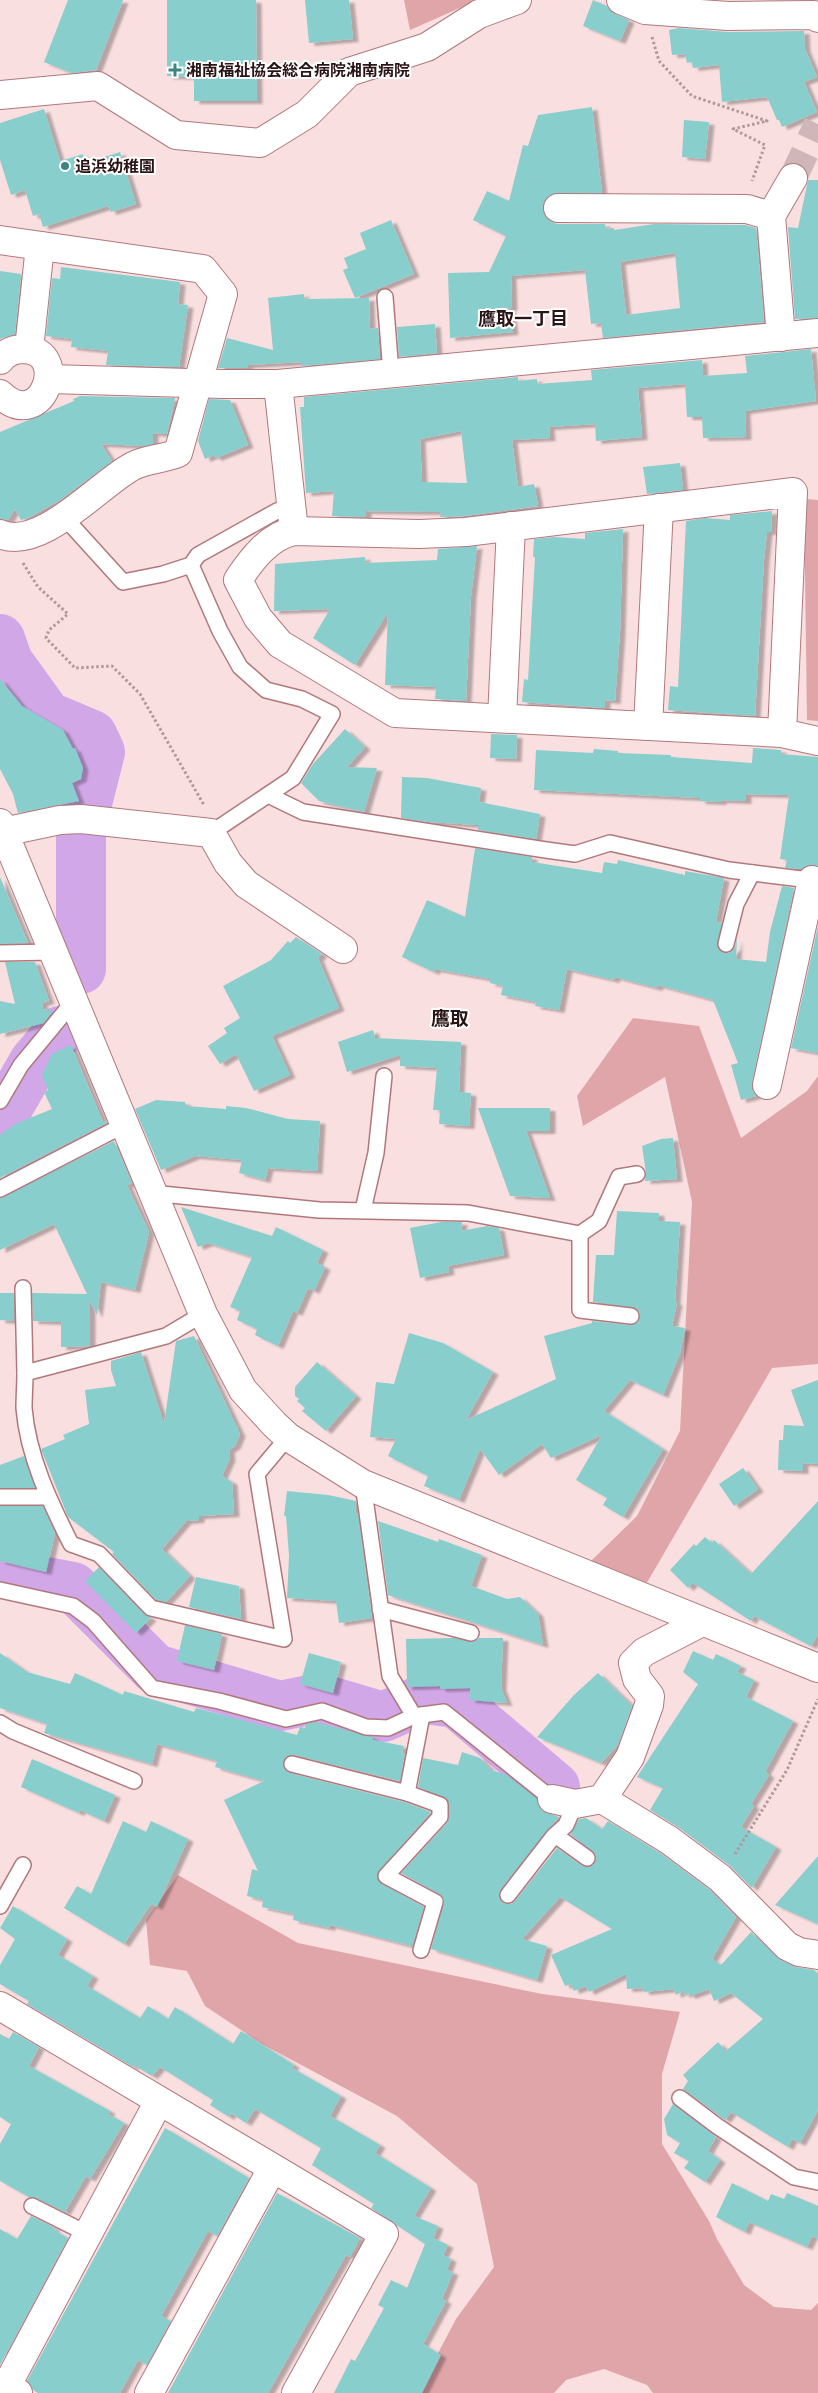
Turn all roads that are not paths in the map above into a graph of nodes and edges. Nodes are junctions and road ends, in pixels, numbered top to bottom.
1 (518, 0) edge
2 (633, 5) edge
3 (818, 18) edge
4 (0, 95) edge
5 (793, 178) tunnel mouth
6 (558, 208) dead end
7 (771, 216) junction
8 (0, 240) edge
9 (40, 246) junction
10 (385, 297) dead end
11 (818, 333) edge
12 (781, 337) junction
13 (29, 350) junction
14 (0, 360) edge
15 (391, 373) junction
16 (50, 379) junction
17 (198, 384) junction
18 (278, 384) junction
19 (0, 394) edge
20 (659, 508) junction
21 (64, 517) junction
22 (292, 519) junction
23 (510, 526) junction
24 (3, 536) edge
25 (191, 565) junction
26 (502, 718) junction
27 (648, 726) junction
28 (782, 733) junction
29 (818, 741) edge
30 (268, 795) junction
31 (2, 828) edge
32 (214, 830) junction
33 (752, 872) junction
34 (815, 881) edge
35 (726, 944) dead end
36 (343, 949) dead end
37 (53, 952) junction
38 (0, 953) edge
39 (74, 1001) junction
40 (384, 1076) dead end
41 (767, 1085) dead end
42 (0, 1101) edge
43 (124, 1126) junction
44 (637, 1174) dead end
45 (0, 1189) edge
46 (152, 1193) junction
47 (363, 1210) junction
48 (580, 1234) junction
49 (23, 1288) dead end
50 (203, 1314) junction
51 (631, 1316) dead end
52 (25, 1373) junction
53 (288, 1437) junction
54 (362, 1484) junction
55 (0, 1497) edge
56 (47, 1497) junction
57 (0, 1590) edge
58 (380, 1609) junction
59 (702, 1622) junction
60 (471, 1633) dead end
61 (818, 1668) edge
62 (418, 1716) junction
63 (0, 1723) edge
64 (292, 1764) dead end
65 (134, 1781) dead end
66 (407, 1793) junction
67 (602, 1799) junction
68 (563, 1801) junction
69 (556, 1835) junction
70 (587, 1858) dead end
71 (23, 1865) dead end
72 (508, 1895) dead end
73 (0, 1906) edge
74 (422, 1950) dead end
75 (818, 1955) edge
76 (0, 2006) edge
77 (680, 2098) dead end
78 (159, 2101) junction
79 (272, 2168) junction
80 (818, 2182) edge
81 (32, 2206) dead end
82 (88, 2234) junction
83 (18, 2393) edge
84 (149, 2393) edge
85 (296, 2393) edge

1 - 4 street
2 - 3 street
5 - 7 street
6 - 7 street
7 - 12 street
8 - 9 street
9 - 13 street
9 - 17 street
10 - 15 lane
11 - 12 street
12 - 15 street
13 - 14 street
13 - 16 street
15 - 18 street
16 - 17 street
16 - 19 street
17 - 18 street
17 - 21 street
18 - 22 street
20 - 23 street
20 - 27 street
20 - 28 street
21 - 24 street
21 - 25 lane
22 - 23 street
22 - 25 lane
22 - 26 street
23 - 26 street
25 - 30 lane
26 - 27 street
27 - 28 street
28 - 29 street
30 - 32 lane
30 - 33 lane
31 - 32 street
31 - 37 street
32 - 36 street
33 - 34 lane
33 - 35 lane
34 - 41 street
37 - 38 lane
37 - 39 street
39 - 42 lane
39 - 43 street
40 - 47 lane
43 - 45 lane
43 - 46 street
44 - 48 lane
46 - 47 lane
46 - 50 street
47 - 48 lane
48 - 51 lane
49 - 52 lane
50 - 52 lane
50 - 53 street
52 - 56 lane
53 - 54 street
53 - 56 lane
54 - 58 lane
54 - 59 street
55 - 56 lane
57 - 62 lane
58 - 60 lane
58 - 62 lane
59 - 61 street
59 - 67 street
62 - 66 lane
62 - 68 lane
63 - 65 lane
64 - 66 lane
66 - 74 lane
67 - 68 street
67 - 75 street
68 - 69 lane
69 - 70 lane
69 - 72 lane
71 - 73 lane
76 - 78 street
77 - 80 lane
78 - 79 street
78 - 82 street
79 - 84 street
79 - 85 street
81 - 82 lane
82 - 83 street

